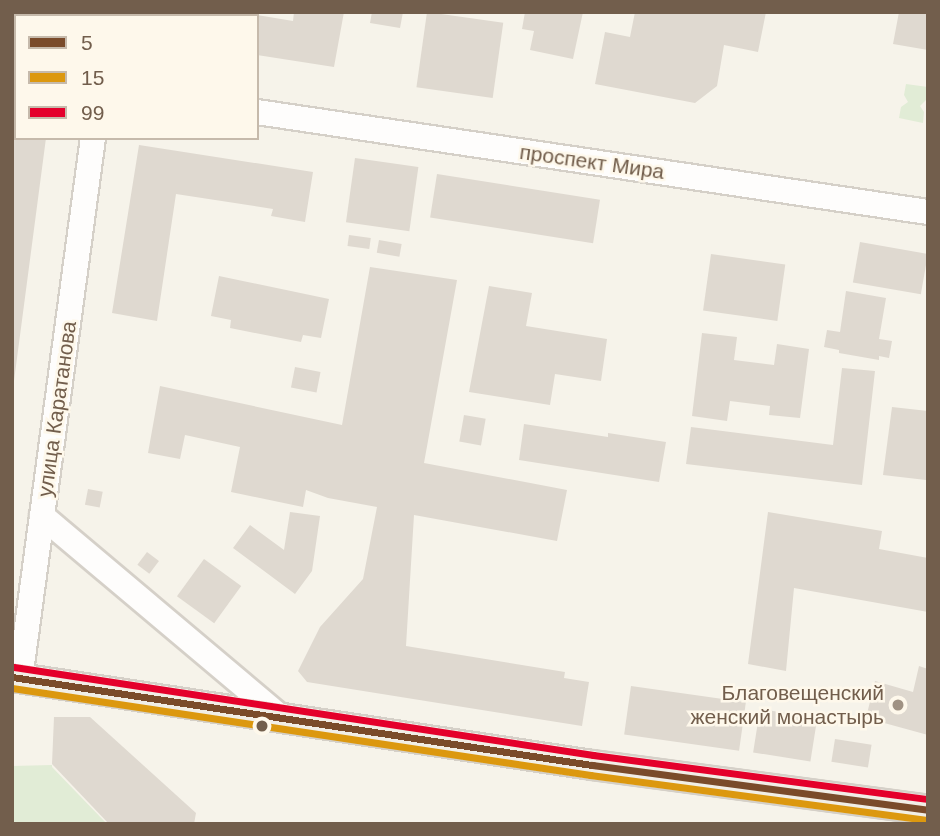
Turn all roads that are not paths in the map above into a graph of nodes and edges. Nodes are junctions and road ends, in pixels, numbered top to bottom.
1 (259, 113) edge
2 (93, 140) edge
3 (928, 212) edge
4 (42, 516) junction
5 (16, 678) edge
6 (283, 719) junction
7 (928, 810) edge

1 - 3 street, проспект Мира
2 - 4 street, улица Каратанова
4 - 5 street, улица Каратанова
4 - 6 street
5 - 6 main road
6 - 7 main road

